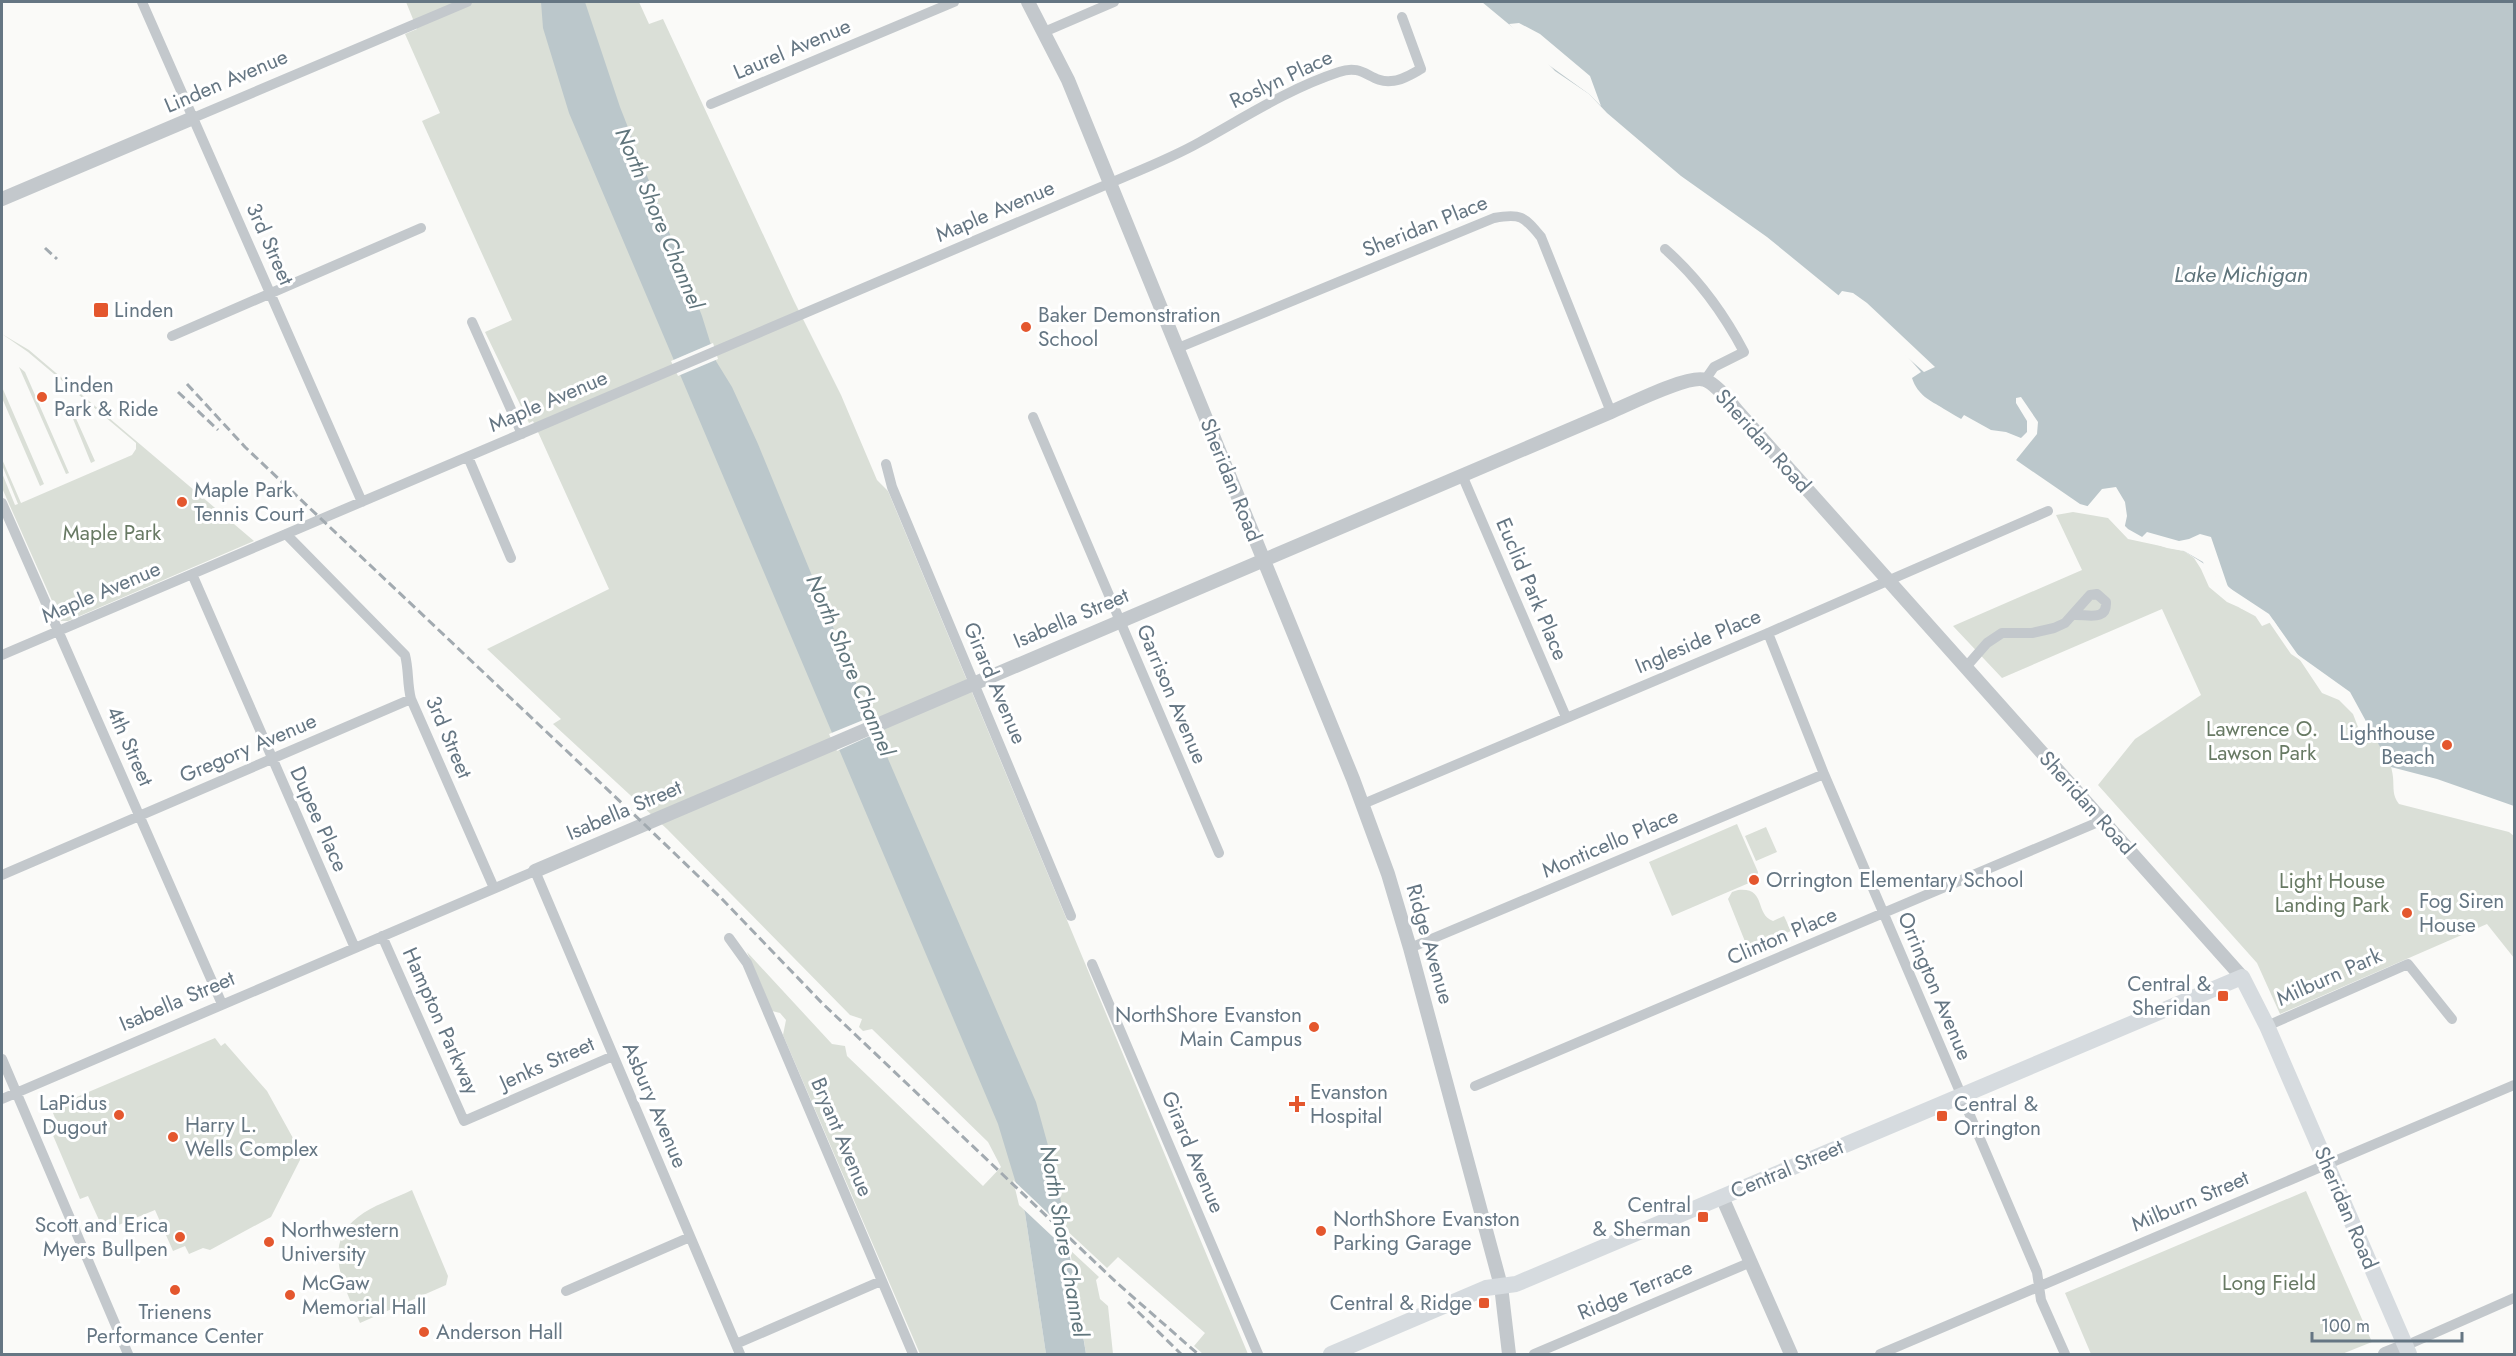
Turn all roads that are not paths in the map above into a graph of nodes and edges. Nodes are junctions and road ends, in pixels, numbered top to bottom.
1 (142, 2) edge
2 (467, 2) edge
3 (954, 2) edge
4 (1028, 2) edge
5 (1114, 2) edge
6 (1402, 17) dead end
7 (1044, 32) junction
8 (711, 104) dead end
9 (193, 118) junction
10 (1110, 183) junction
11 (2, 199) edge
12 (421, 228) dead end
13 (1665, 249) dead end
14 (270, 293) junction
15 (472, 322) dead end
16 (172, 336) dead end
17 (1178, 348) junction
18 (1705, 380) junction
19 (1611, 412) junction
20 (1033, 417) dead end
21 (522, 434) junction
22 (468, 457) junction
23 (886, 464) dead end
24 (1462, 476) junction
25 (2, 502) edge
26 (362, 502) junction
27 (2048, 511) dead end
28 (286, 534) junction
29 (511, 558) dead end
30 (1264, 560) junction
31 (192, 574) junction
32 (1889, 580) junction
33 (2073, 615) dead end
34 (1119, 621) junction
35 (58, 631) junction
36 (1768, 633) junction
37 (2, 655) edge
38 (1966, 667) junction
39 (973, 682) junction
40 (411, 699) junction
41 (1566, 717) junction
42 (272, 759) junction
43 (1824, 774) junction
44 (1363, 804) junction
45 (139, 816) junction
46 (2103, 820) junction
47 (1219, 853) dead end
48 (535, 871) junction
49 (2, 875) edge
50 (494, 888) junction
51 (1884, 915) junction
52 (1071, 916) dead end
53 (382, 936) junction
54 (729, 938) dead end
55 (355, 948) junction
56 (1410, 948) junction
57 (1092, 964) dead end
58 (2242, 977) junction
59 (222, 1004) junction
60 (2452, 1018) dead end
61 (2267, 1026) junction
62 (613, 1056) junction
63 (2, 1059) edge
64 (2514, 1085) edge
65 (1476, 1086) dead end
66 (16, 1092) junction
67 (1960, 1096) junction
68 (2, 1099) edge
69 (464, 1121) joint
70 (2327, 1164) junction
71 (1722, 1197) junction
72 (690, 1237) junction
73 (1751, 1262) junction
74 (881, 1281) junction
75 (1501, 1287) junction
76 (2039, 1287) junction
77 (566, 1292) dead end
78 (2514, 1298) edge
79 (738, 1349) edge
80 (2407, 1350) edge
81 (128, 1354) edge
82 (913, 1354) edge
83 (1258, 1354) edge
84 (1331, 1354) edge
85 (1509, 1354) edge
86 (1534, 1354) edge
87 (1791, 1354) edge
88 (1880, 1354) edge
89 (2065, 1354) edge
90 (2385, 1354) edge

1 - 9 street, 3rd Street
2 - 9 street, Linden Avenue
3 - 8 street, Laurel Avenue
4 - 7 street, Sheridan Road
5 - 7 street
6 - 10 street, Roslyn Place
7 - 10 street, Sheridan Road
9 - 11 street, Linden Avenue
9 - 14 street, 3rd Street
10 - 17 street, Sheridan Road
10 - 21 street, Maple Avenue
12 - 14 street
13 - 18 street
14 - 16 street
14 - 26 street, 3rd Street
15 - 21 street
17 - 19 street, Sheridan Place
17 - 30 street, Sheridan Road
18 - 19 street, Sheridan Road
18 - 32 street, Sheridan Road
19 - 24 street, Sheridan Road
20 - 34 street, Garrison Avenue
21 - 22 street, Maple Avenue
22 - 26 street, Maple Avenue
22 - 29 street
23 - 39 street, Girard Avenue
24 - 30 street, Sheridan Road
24 - 41 street, Euclid Park Place
25 - 35 street, 4th Street
26 - 28 street, Maple Avenue
27 - 32 street, Ingleside Place
28 - 31 street, Maple Avenue
28 - 40 street, 3rd Street
30 - 34 street, Isabella Street
30 - 44 street, Ridge Avenue
31 - 35 street, Maple Avenue
31 - 42 street, Dupee Place
32 - 36 street, Ingleside Place
32 - 38 street, Sheridan Road
33 - 38 street
34 - 39 street, Isabella Street
34 - 47 street, Garrison Avenue
35 - 37 street, Maple Avenue
35 - 45 street, 4th Street
36 - 41 street, Ingleside Place
36 - 43 street, Orrington Avenue
38 - 46 street, Sheridan Road
39 - 48 street, Isabella Street
39 - 52 street, Girard Avenue
40 - 42 street, Gregory Avenue
40 - 50 street, 3rd Street
41 - 44 street, Ingleside Place
42 - 45 street, Gregory Avenue
42 - 55 street, Dupee Place
43 - 51 street, Orrington Avenue
43 - 56 street, Monticello Place
44 - 56 street, Ridge Avenue
45 - 49 street, Gregory Avenue
45 - 59 street, 4th Street
46 - 51 street, Clinton Place
46 - 58 street, Sheridan Road
48 - 50 street, Isabella Street
48 - 62 street, Asbury Avenue
50 - 53 street, Isabella Street
51 - 65 street, Clinton Place
51 - 67 street, Orrington Avenue
53 - 55 street, Isabella Street
53 - 69 street, Hampton Parkway
54 - 74 street, Bryant Avenue
55 - 59 street, Isabella Street
56 - 75 street, Ridge Avenue
57 - 83 street, Girard Avenue
58 - 61 main road, Sheridan Road
58 - 67 main road, Central Street
59 - 66 street, Isabella Street
60 - 61 street, Milburn Park
61 - 70 main road, Sheridan Road
62 - 69 street, Jenks Street
62 - 72 street, Asbury Avenue
63 - 66 street
64 - 70 street, Milburn Street
66 - 68 street, Isabella Street
66 - 81 street
67 - 71 main road, Central Street
67 - 76 street, Orrington Avenue
70 - 76 street, Milburn Street
70 - 80 main road, Sheridan Road
71 - 73 street
71 - 75 main road, Central Street
72 - 77 street
72 - 79 street, Asbury Avenue
73 - 86 street, Ridge Terrace
73 - 87 street
74 - 79 street
74 - 82 street, Bryant Avenue
75 - 84 main road, Central Street
75 - 85 street, Ridge Avenue
76 - 88 street, Milburn Street
76 - 89 street, Orrington Avenue
78 - 80 street
80 - 90 street

